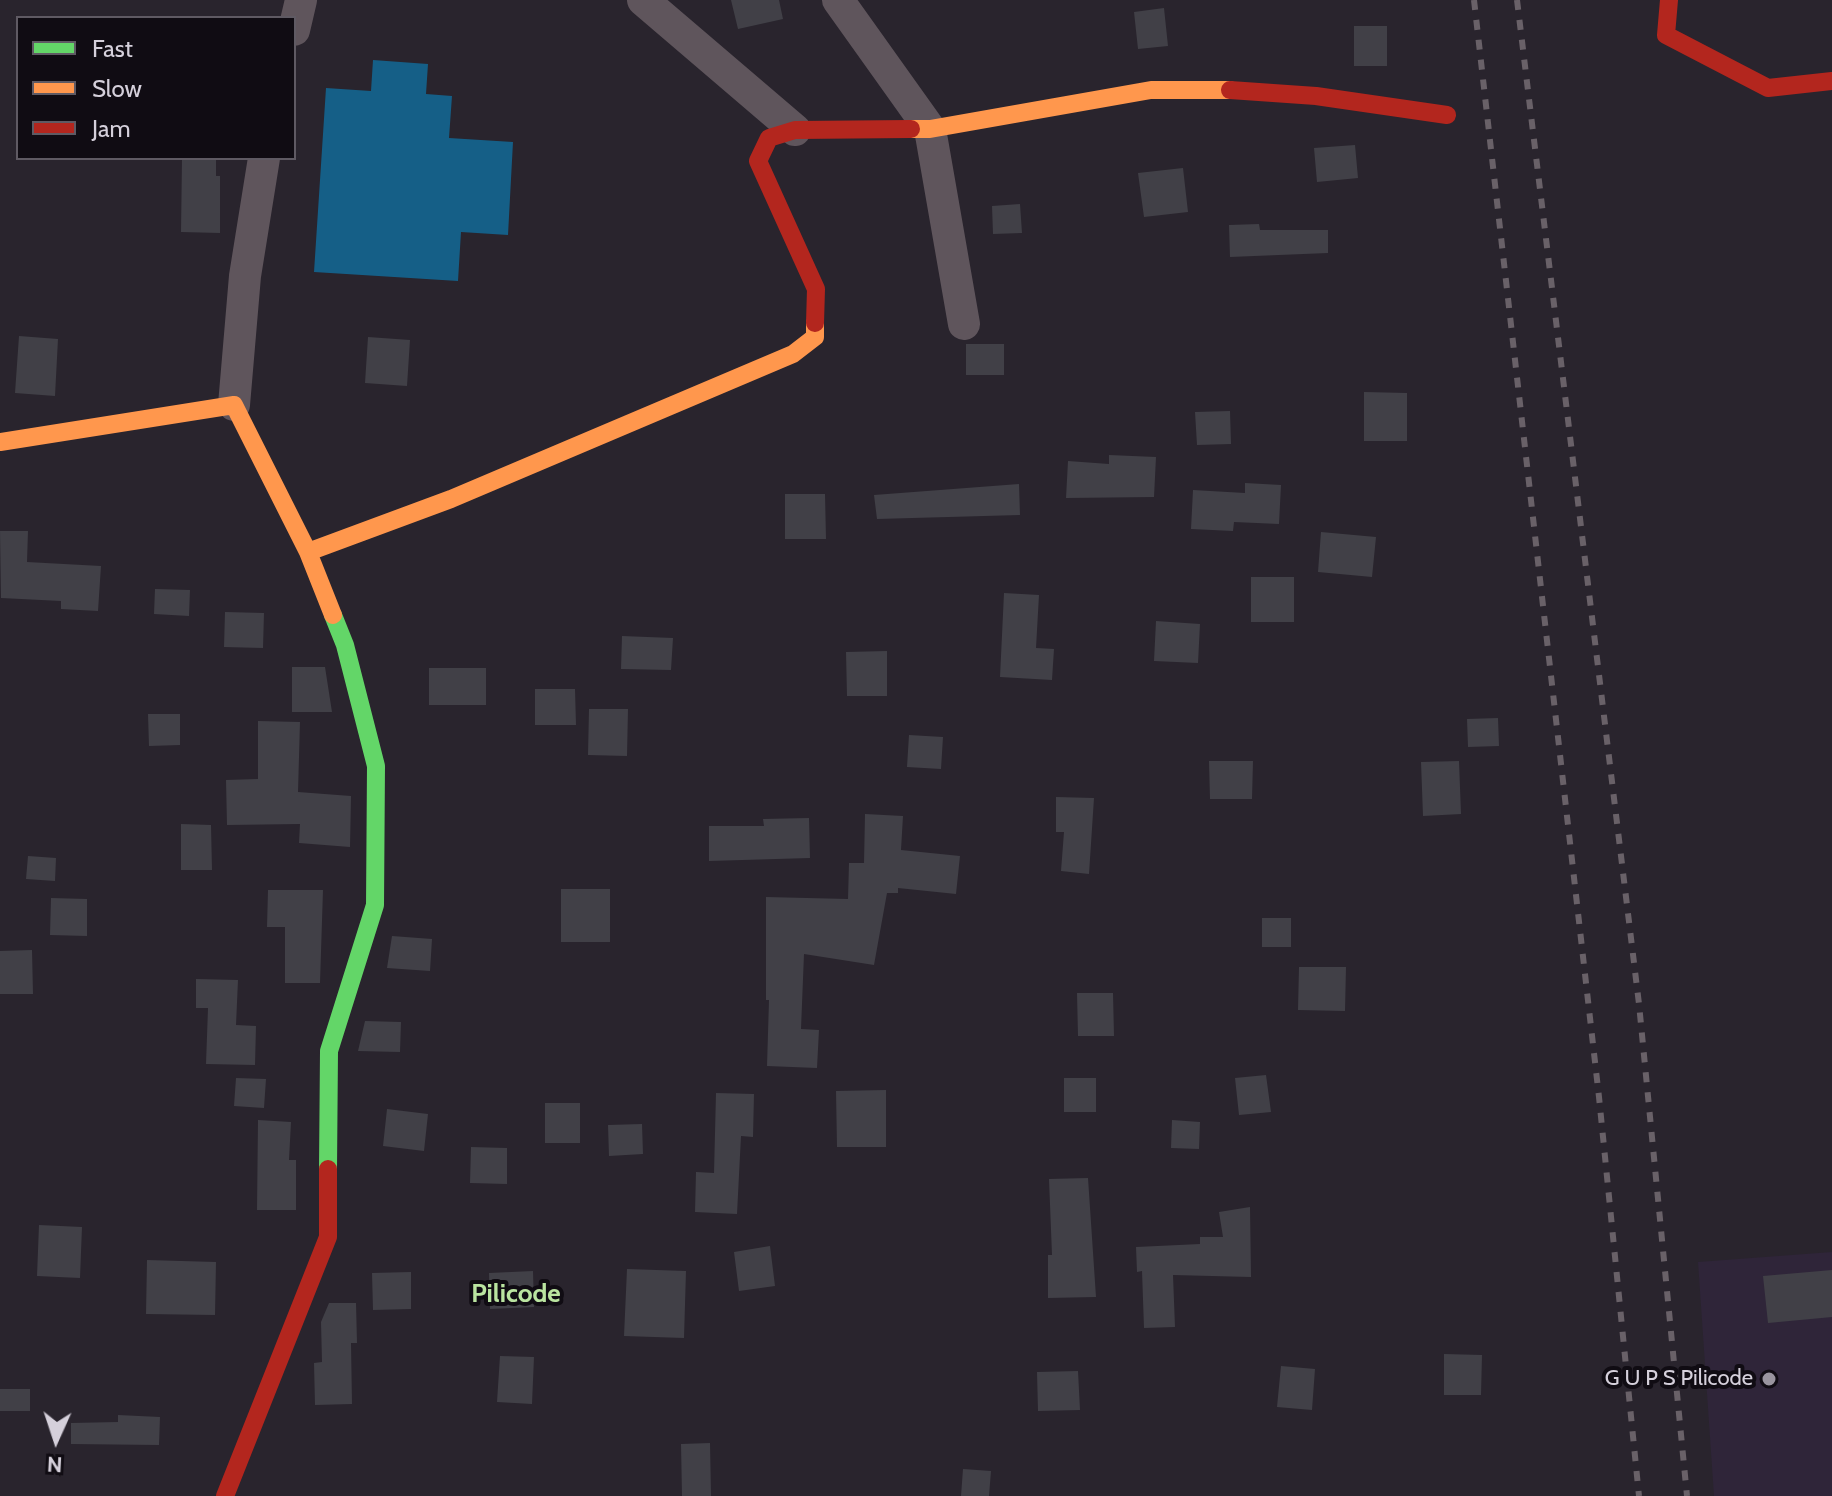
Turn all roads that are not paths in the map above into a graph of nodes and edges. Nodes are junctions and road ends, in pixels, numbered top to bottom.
1 (301, 0) edge
2 (643, 0) edge
3 (838, 0) edge
4 (1669, 0) edge
5 (296, 21) edge
6 (1832, 81) edge
7 (1447, 115) dead end
8 (930, 129) junction
9 (795, 130) junction
10 (264, 160) edge
11 (964, 324) dead end
12 (234, 405) junction
13 (0, 442) edge
14 (308, 552) junction
15 (225, 1496) edge

1 - 5 street
2 - 9 street
3 - 8 street
4 - 6 street
7 - 8 street
8 - 9 street
8 - 11 street
9 - 14 street
10 - 12 street
12 - 13 street
12 - 14 street
14 - 15 street

